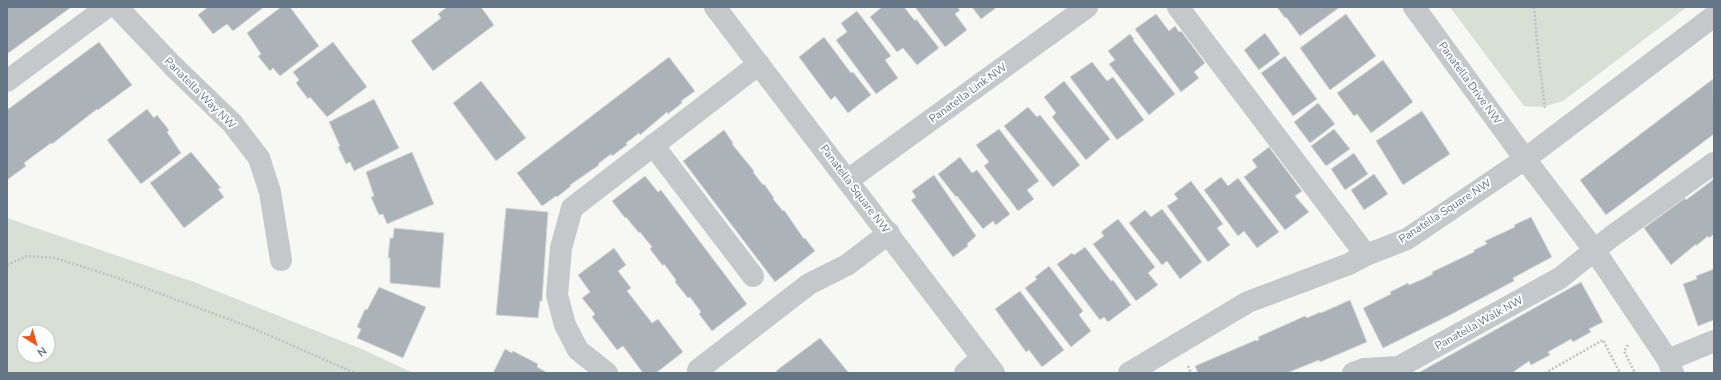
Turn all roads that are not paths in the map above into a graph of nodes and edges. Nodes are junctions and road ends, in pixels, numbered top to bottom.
1 (107, 7) edge
2 (117, 7) edge
3 (715, 7) edge
4 (1087, 7) edge
5 (1178, 7) edge
6 (1414, 7) edge
7 (1714, 16) edge
8 (759, 64) junction
9 (7, 82) edge
10 (653, 145) junction
11 (1525, 159) junction
12 (1714, 163) edge
13 (848, 180) junction
14 (889, 233) junction
15 (1595, 251) junction
16 (1366, 255) junction
17 (281, 260) dead end
18 (753, 276) dead end
19 (1714, 341) edge
20 (988, 365) edge
21 (1670, 366) edge
22 (607, 373) edge
23 (700, 373) edge
24 (965, 373) edge
25 (1129, 373) edge
26 (1353, 373) edge

1 - 9 street
2 - 17 street, Panatella Way NW
3 - 8 street, Panatella Square NW
4 - 13 street, Panatella Link NW
5 - 16 street
6 - 11 street, Panatella Drive NW
7 - 11 street, Panatella Square NW
8 - 10 street
8 - 13 street, Panatella Square NW
10 - 18 street
10 - 22 street
11 - 15 street
11 - 16 street, Panatella Square NW
12 - 15 street, Panatella Walk NW
13 - 14 street, Panatella Square NW
14 - 20 street, Panatella Square NW
14 - 23 street
15 - 21 street
15 - 26 street, Panatella Walk NW
16 - 25 street, Panatella Square NW
19 - 21 street
20 - 24 street

